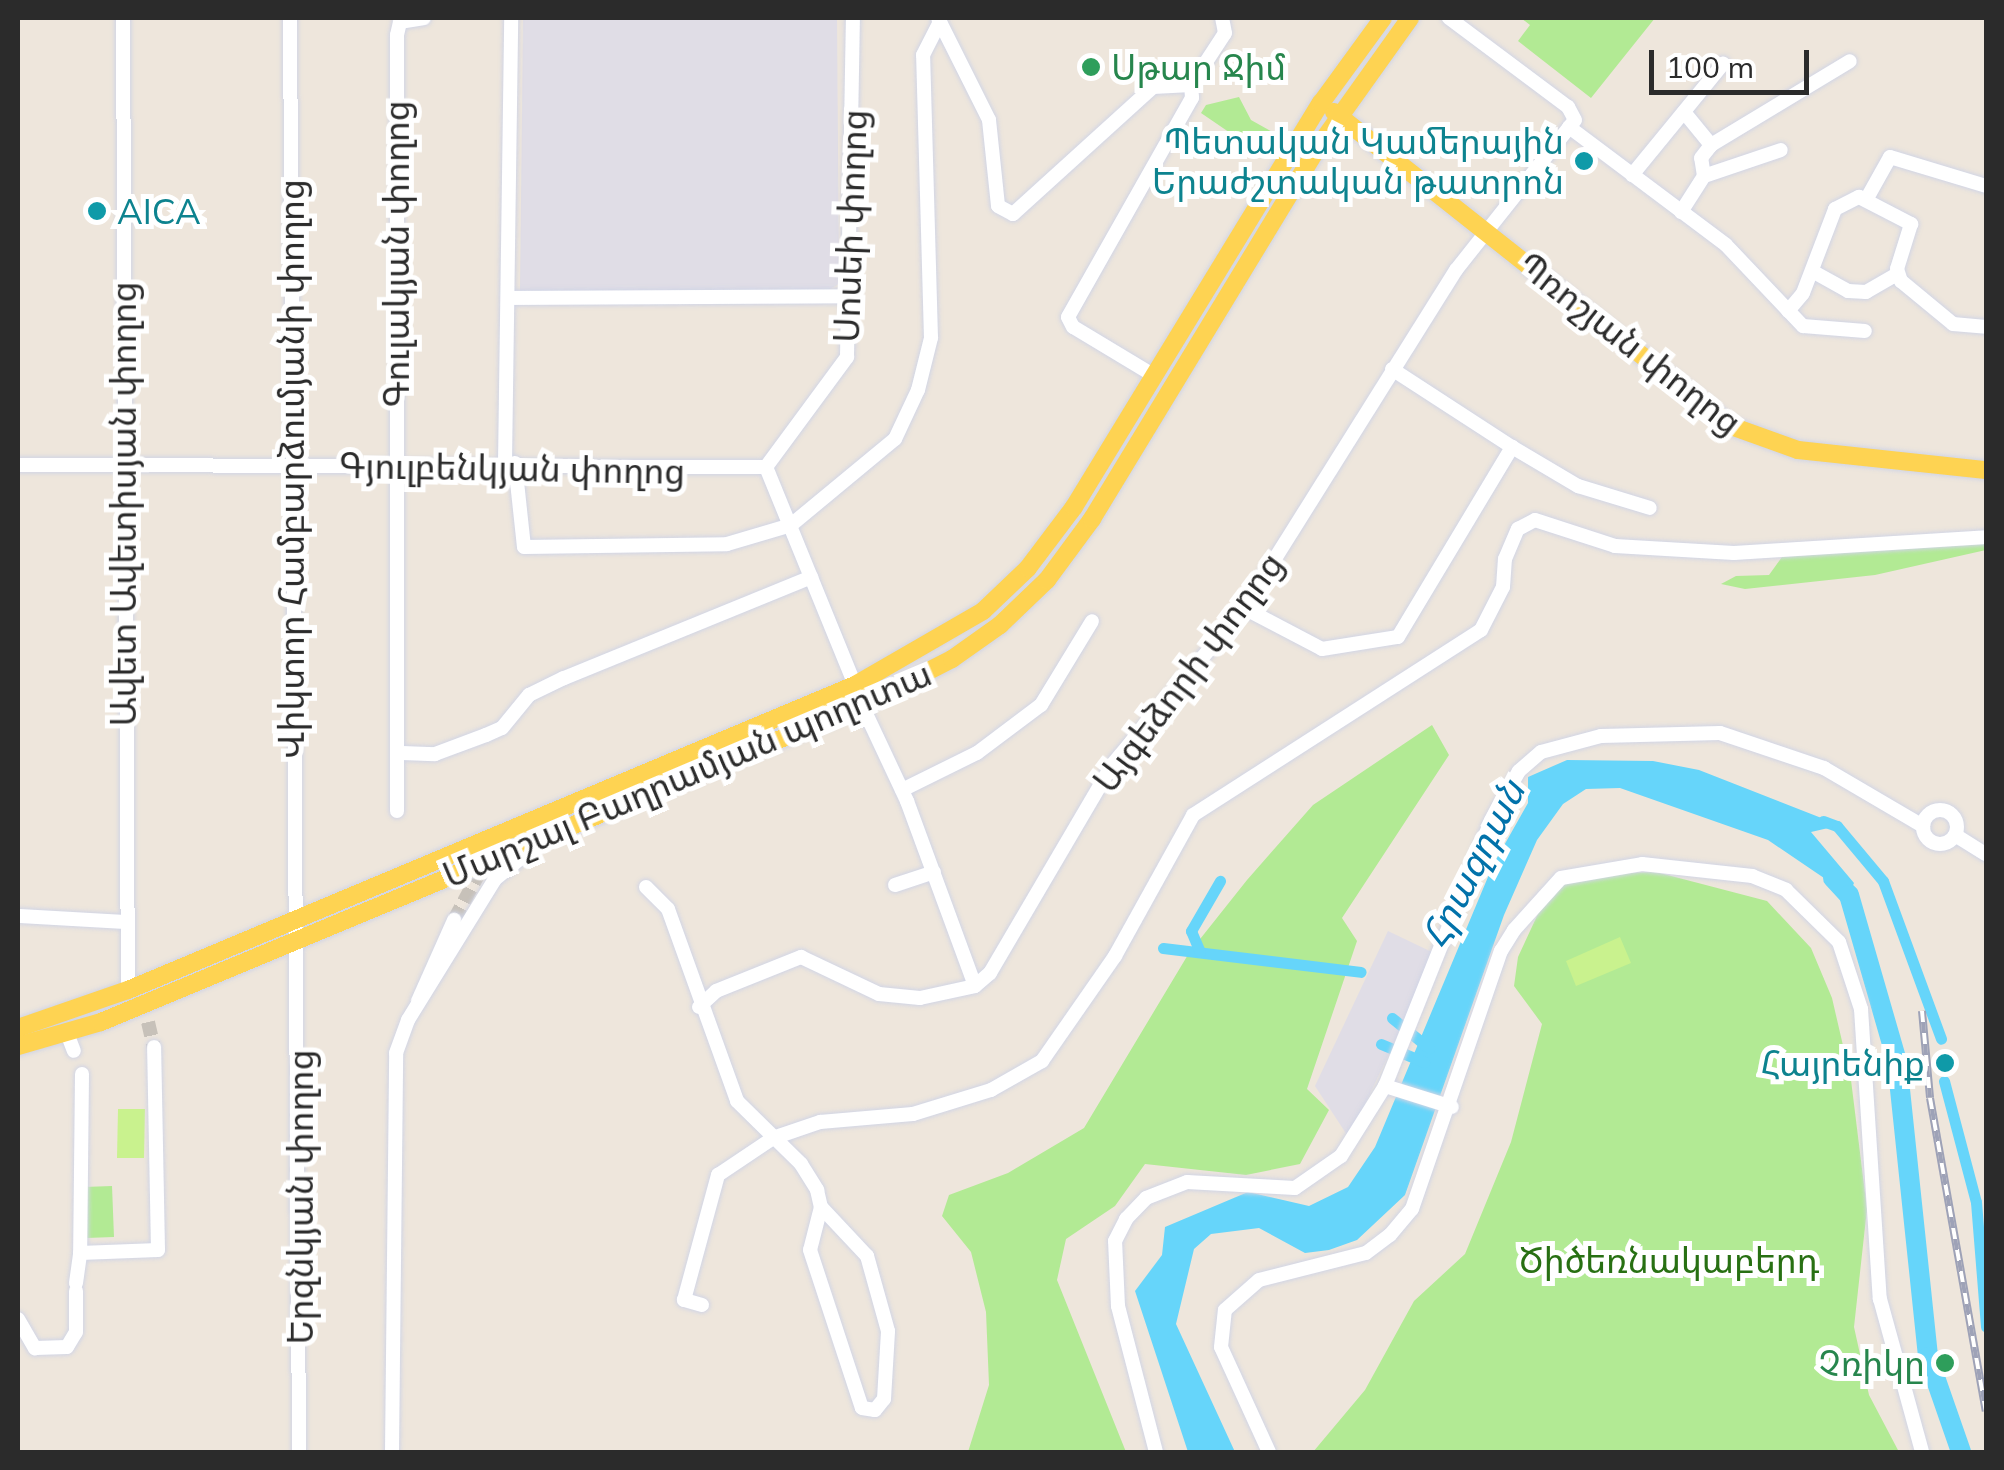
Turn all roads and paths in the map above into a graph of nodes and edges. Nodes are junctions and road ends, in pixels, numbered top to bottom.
1 (123, 18) edge
2 (290, 18) edge
3 (424, 18) edge
4 (512, 18) edge
5 (853, 18) edge
6 (1222, 18) edge
7 (1383, 18) edge
8 (1410, 18) edge
9 (1448, 18) edge
10 (938, 19) edge
11 (1850, 61) dead end
12 (1723, 64) dead end
13 (1191, 85) junction
14 (1321, 103) junction
15 (1684, 112) junction
16 (1338, 119) junction
17 (1572, 121) junction
18 (1711, 145) junction
19 (1781, 150) dead end
20 (1632, 175) junction
21 (1704, 176) junction
22 (1986, 186) edge
23 (1866, 200) junction
24 (1681, 212) junction
25 (1484, 233) junction
26 (1812, 270) junction
27 (1897, 274) junction
28 (852, 296) junction
29 (508, 298) junction
30 (1788, 311) junction
31 (1986, 326) edge
32 (1865, 332) dead end
33 (1392, 370) junction
34 (1153, 375) junction
35 (1512, 446) junction
36 (510, 463) junction
37 (18, 465) edge
38 (122, 465) junction
39 (292, 466) junction
40 (395, 466) junction
41 (766, 467) junction
42 (1986, 470) edge
43 (1986, 478) edge
44 (1650, 508) dead end
45 (787, 526) junction
46 (1986, 537) edge
47 (811, 577) junction
48 (1244, 608) junction
49 (1092, 622) dead end
50 (855, 686) junction
51 (862, 704) junction
52 (402, 753) junction
53 (629, 780) junction
54 (902, 790) junction
55 (1899, 806) junction
56 (1936, 810) junction
57 (398, 811) dead end
58 (586, 821) junction
59 (1923, 826) junction
60 (525, 831) tunnel mouth
61 (1956, 834) junction
62 (1986, 854) edge
63 (934, 872) junction
64 (894, 885) dead end
65 (646, 887) dead end
66 (18, 916) edge
67 (454, 920) tunnel mouth
68 (295, 921) junction
69 (127, 922) junction
70 (299, 941) junction
71 (974, 986) junction
72 (128, 990) junction
73 (699, 1007) junction
74 (416, 1008) junction
75 (18, 1028) edge
76 (18, 1046) edge
77 (154, 1047) tunnel mouth
78 (82, 1074) dead end
79 (1389, 1082) junction
80 (1446, 1105) junction
81 (773, 1138) junction
82 (821, 1207) junction
83 (80, 1253) junction
84 (702, 1306) dead end
85 (18, 1319) edge
86 (299, 1452) edge
87 (392, 1452) edge
88 (1156, 1452) edge
89 (1269, 1452) edge
90 (1922, 1452) edge

1 - 38 street, Ավետ Ավետիսյան փողոց
2 - 39 street, Վիկտոր Համբարձումյանի փողոց
3 - 40 street, Գուլակյան փողոց
4 - 29 street
5 - 28 street, Սոսեի փողոց
6 - 13 street
7 - 14 main road, Մարշալ Բաղրամյան պողոտա
8 - 16 main road, Մարշալ Բաղրամյան պողոտա
9 - 17 street
10 - 13 street
10 - 45 street
11 - 18 street
12 - 15 street
13 - 34 street
14 - 16 main road, Պռոշյան փողոց
14 - 34 main road, Մարշալ Բաղրամյան պողոտա
15 - 18 street
15 - 20 street
16 - 25 main road, Պռոշյան փողոց
16 - 51 main road, Մարշալ Բաղրամյան պողոտա
17 - 20 street
17 - 25 street, Այգեձորի փողոց
18 - 21 street
19 - 21 street
20 - 24 street
21 - 24 street
22 - 23 street
23 - 26 street
23 - 27 street
24 - 30 street
25 - 33 street, Այգեձորի փողոց
25 - 42 main road, Պռոշյան փողոց
25 - 43 main road, Պռոշյան փողոց
26 - 27 street
26 - 30 street
27 - 31 street
28 - 29 street
28 - 41 street, Սոսեի փողոց
29 - 36 street
30 - 32 street
33 - 35 street
33 - 48 street, Այգեձորի փողոց
34 - 50 main road, Մարշալ Բաղրամյան պողոտա
35 - 44 street
35 - 48 street
36 - 40 street, Գյուլբենկյան փողոց
36 - 41 street, Գյուլբենկյան փողոց
36 - 45 street
37 - 38 street, Գյուլբենկյան փողոց
38 - 39 street, Գյուլբենկյան փողոց
38 - 69 street, Ավետ Ավետիսյան փողոց
39 - 40 street, Գյուլբենկյան փողոց
39 - 68 street, Վիկտոր Համբարձումյանի փողոց
40 - 52 street, Գուլակյան փողոց
41 - 45 street
45 - 47 street
46 - 81 street
47 - 50 street
47 - 52 street
48 - 71 street, Այգեձորի փողոց
49 - 54 street
50 - 53 main road, Մարշալ Բաղրամյան պողոտա
51 - 54 street
51 - 58 main road, Մարշալ Բաղրամյան պողոտա
52 - 57 street, Գուլակյան փողոց
53 - 60 street
53 - 68 main road, Մարշալ Բաղրամյան պողոտա
54 - 63 street
55 - 56 street
55 - 59 street
55 - 79 street
56 - 59 street
56 - 61 street
58 - 70 main road, Մարշալ Բաղրամյան պողոտա
58 - 74 street
59 - 61 street
61 - 62 street
63 - 64 street
63 - 71 street
65 - 73 street
66 - 69 street
67 - 74 street
68 - 70 street, Վիկտոր Համբարձումյանի փողոց
68 - 72 main road, Մարշալ Բաղրամյան պողոտա
69 - 72 street, Ավետ Ավետիսյան փողոց
70 - 76 main road, Մարշալ Բաղրամյան պողոտա
70 - 86 street, Երզնկյան փողոց
71 - 73 street
72 - 75 main road, Մարշալ Բաղրամյան պողոտա
73 - 81 street
74 - 87 street
77 - 83 street
78 - 83 street
79 - 80 street
79 - 88 street
80 - 89 street
80 - 90 street
81 - 82 street
81 - 84 street
82 - 82 street
83 - 85 street

